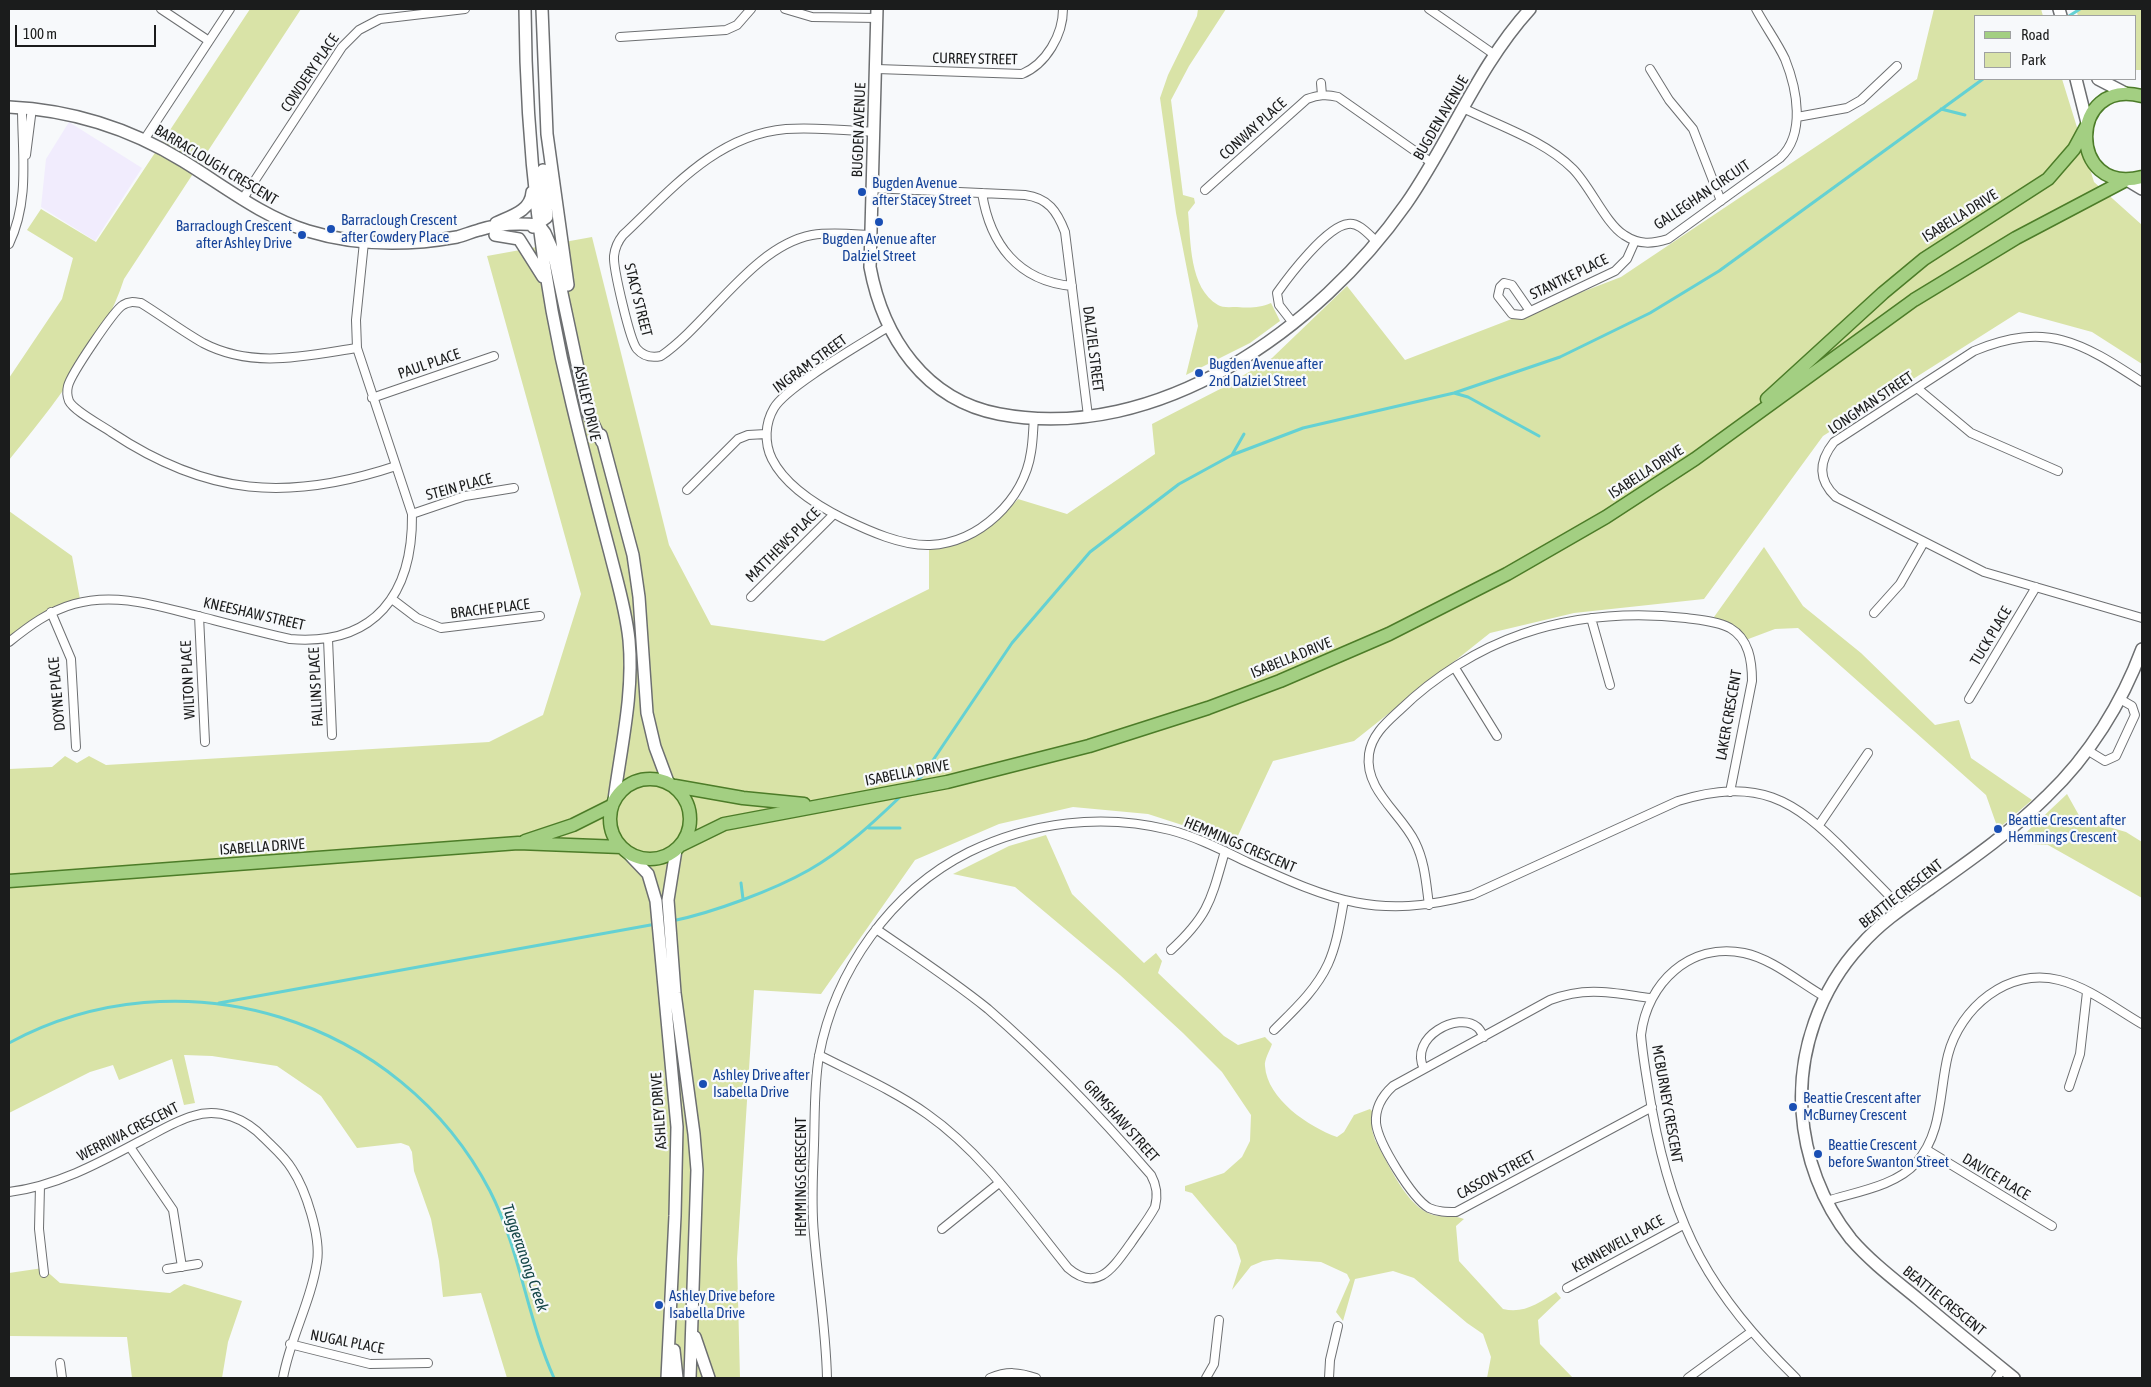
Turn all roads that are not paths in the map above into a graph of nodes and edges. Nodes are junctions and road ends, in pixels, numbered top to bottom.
1 (161, 9) edge
2 (230, 9) edge
3 (465, 9) edge
4 (525, 9) edge
5 (542, 9) edge
6 (751, 9) edge
7 (785, 9) edge
8 (1063, 9) edge
9 (1429, 9) edge
10 (1530, 9) edge
11 (1766, 9) edge
12 (1757, 12) edge
13 (878, 13) edge
14 (542, 26) junction
15 (620, 37) dead end
16 (209, 41) junction
17 (1495, 55) junction
18 (1897, 66) dead end
19 (877, 69) junction
20 (1650, 69) dead end
21 (2076, 80) edge
22 (2100, 80) edge
23 (1321, 83) dead end
24 (2142, 86) edge
25 (2126, 93) junction
26 (1322, 95) junction
27 (2142, 96) edge
28 (9, 107) edge
29 (27, 108) junction
30 (1463, 108) junction
31 (1797, 117) junction
32 (2087, 124) junction
33 (874, 132) junction
34 (144, 140) junction
35 (1432, 163) junction
36 (532, 173) junction
37 (2142, 177) edge
38 (2127, 180) junction
39 (872, 188) junction
40 (2142, 189) edge
41 (1205, 190) dead end
42 (982, 193) junction
43 (242, 200) junction
44 (1721, 201) junction
45 (539, 225) junction
46 (479, 230) junction
47 (869, 234) junction
48 (467, 235) junction
49 (495, 235) junction
50 (1635, 241) junction
51 (364, 242) junction
52 (1377, 242) junction
53 (9, 244) edge
54 (547, 283) junction
55 (1072, 286) junction
56 (1530, 311) junction
57 (1293, 323) junction
58 (888, 327) junction
59 (357, 348) junction
60 (494, 356) dead end
61 (2142, 382) edge
62 (1917, 388) junction
63 (372, 398) junction
64 (1088, 416) junction
65 (1034, 418) junction
66 (1732, 431) junction
67 (766, 434) junction
68 (602, 442) junction
69 (396, 466) junction
70 (2058, 471) dead end
71 (514, 488) dead end
72 (687, 490) dead end
73 (412, 514) junction
74 (834, 514) junction
75 (1924, 542) junction
76 (2036, 587) junction
77 (751, 597) dead end
78 (392, 599) junction
79 (51, 612) junction
80 (1874, 613) dead end
81 (199, 616) junction
82 (540, 616) dead end
83 (1591, 618) junction
84 (2142, 618) edge
85 (328, 639) junction
86 (9, 642) edge
87 (2142, 649) edge
88 (1455, 668) junction
89 (1610, 685) dead end
90 (2120, 698) junction
91 (1969, 699) dead end
92 (332, 735) dead end
93 (1497, 736) dead end
94 (205, 742) dead end
95 (76, 747) dead end
96 (2087, 750) junction
97 (1868, 753) dead end
98 (671, 784) junction
99 (1730, 792) junction
100 (613, 803) junction
101 (816, 805) junction
102 (1820, 825) junction
103 (518, 844) junction
104 (678, 847) junction
105 (624, 850) junction
106 (1224, 851) junction
107 (9, 881) edge
108 (662, 900) junction
109 (1344, 900) junction
110 (1429, 904) junction
111 (1902, 909) junction
112 (876, 928) junction
113 (1171, 950) dead end
114 (666, 955) junction
115 (2087, 992) junction
116 (1650, 998) junction
117 (1825, 998) junction
118 (2142, 1024) edge
119 (1274, 1030) dead end
120 (1484, 1036) junction
121 (819, 1055) junction
122 (1424, 1069) junction
123 (2069, 1087) dead end
124 (1652, 1107) junction
125 (130, 1147) junction
126 (1926, 1150) junction
127 (999, 1183) junction
128 (40, 1186) junction
129 (9, 1192) edge
130 (1826, 1201) junction
131 (1683, 1225) junction
132 (2052, 1226) dead end
133 (942, 1229) dead end
134 (198, 1264) dead end
135 (182, 1267) junction
136 (167, 1269) dead end
137 (44, 1273) dead end
138 (1567, 1288) dead end
139 (670, 1312) junction
140 (1219, 1320) dead end
141 (1338, 1326) dead end
142 (692, 1328) junction
143 (1751, 1332) junction
144 (290, 1344) junction
145 (60, 1363) dead end
146 (428, 1363) dead end
147 (2000, 1374) edge
148 (62, 1378) edge
149 (283, 1378) edge
150 (667, 1378) edge
151 (677, 1378) edge
152 (690, 1378) edge
153 (709, 1378) edge
154 (827, 1378) edge
155 (990, 1378) edge
156 (1036, 1378) edge
157 (1206, 1378) edge
158 (1329, 1378) edge
159 (1688, 1378) edge
160 (1796, 1378) edge
161 (2014, 1378) edge

1 - 16 street
2 - 16 street
3 - 43 street, COWDERY PLACE
4 - 36 street, ASHLEY DRIVE
5 - 14 street, ASHLEY DRIVE
6 - 15 street
7 - 13 street
8 - 19 street, CURREY STREET
9 - 17 street
10 - 17 street, BUGDEN AVENUE
11 - 12 street
12 - 31 street, GALLEGHAN CIRCUIT
13 - 19 street, BUGDEN AVENUE
14 - 45 street
14 - 68 street, ASHLEY DRIVE
16 - 34 street
17 - 30 street, BUGDEN AVENUE
18 - 31 street
19 - 33 street, BUGDEN AVENUE
20 - 44 street
21 - 32 street
22 - 25 street
23 - 26 street
24 - 25 main road
25 - 27 main road
25 - 32 main road, ISABELLA DRIVE
26 - 35 street
26 - 41 street, CONWAY PLACE
28 - 29 street, BARRACLOUGH CRESCENT
29 - 34 street, BARRACLOUGH CRESCENT
29 - 53 street
30 - 35 street, BUGDEN AVENUE
30 - 50 street
31 - 44 street, GALLEGHAN CIRCUIT
32 - 38 main road
32 - 66 main road, ISABELLA DRIVE
33 - 39 street, BUGDEN AVENUE
33 - 47 street, STACY STREET
34 - 43 street, BARRACLOUGH CRESCENT
35 - 52 street, BUGDEN AVENUE
36 - 45 street, ASHLEY DRIVE
36 - 46 street
37 - 38 main road, ISABELLA DRIVE
38 - 40 street
38 - 66 main road, ISABELLA DRIVE
39 - 42 street, DALZIEL STREET
39 - 47 street, BUGDEN AVENUE
42 - 55 street
42 - 55 street, DALZIEL STREET
43 - 51 street, BARRACLOUGH CRESCENT
44 - 50 street, GALLEGHAN CIRCUIT
45 - 46 street, BARRACLOUGH CRESCENT
45 - 49 street, BARRACLOUGH CRESCENT
45 - 54 street, ASHLEY DRIVE
45 - 68 street
46 - 48 street, BARRACLOUGH CRESCENT
47 - 58 street, BUGDEN AVENUE
48 - 49 street, BARRACLOUGH CRESCENT
48 - 51 street, BARRACLOUGH CRESCENT
49 - 54 street
50 - 56 street, STANTKE PLACE
51 - 59 street, KNEESHAW STREET
52 - 57 street, BUGDEN AVENUE
52 - 57 street
54 - 100 street, ASHLEY DRIVE
55 - 64 street, DALZIEL STREET
56 - 56 street, STANTKE PLACE
57 - 64 street, BUGDEN AVENUE
58 - 65 street, BUGDEN AVENUE
58 - 67 street, INGRAM STREET
59 - 63 street, KNEESHAW STREET
59 - 69 street
60 - 63 street, PAUL PLACE
61 - 62 street, LONGMAN STREET
62 - 70 street
62 - 75 street, LONGMAN STREET
63 - 69 street, KNEESHAW STREET
64 - 65 street, BUGDEN AVENUE
65 - 74 street
66 - 101 main road, ISABELLA DRIVE
67 - 72 street
67 - 74 street
68 - 98 street, ASHLEY DRIVE
69 - 73 street, KNEESHAW STREET
71 - 73 street, STEIN PLACE
73 - 78 street, KNEESHAW STREET
74 - 77 street, MATTHEWS PLACE
75 - 76 street, LONGMAN STREET
75 - 80 street
76 - 84 street, LONGMAN STREET
76 - 91 street, TUCK PLACE
78 - 82 street, BRACHE PLACE
78 - 85 street, KNEESHAW STREET
79 - 81 street, KNEESHAW STREET
79 - 86 street, KNEESHAW STREET
79 - 95 street, DOYNE PLACE
81 - 85 street, KNEESHAW STREET
81 - 94 street, WILTON PLACE
83 - 88 street, LAKER CRESCENT
83 - 89 street
83 - 99 street, LAKER CRESCENT
85 - 92 street, FALLINS PLACE
87 - 90 street, BEATTIE CRESCENT
88 - 93 street
88 - 110 street, LAKER CRESCENT
90 - 96 street, BEATTIE CRESCENT
90 - 96 street
96 - 111 street, BEATTIE CRESCENT
97 - 102 street
98 - 100 main road
98 - 101 main road, ISABELLA DRIVE
98 - 104 main road
99 - 102 street, HEMMINGS CRESCENT
99 - 110 street, HEMMINGS CRESCENT
100 - 103 main road, ISABELLA DRIVE
100 - 105 main road
101 - 104 main road, ISABELLA DRIVE
102 - 111 street, HEMMINGS CRESCENT
103 - 105 main road, ISABELLA DRIVE
103 - 107 main road, ISABELLA DRIVE
104 - 105 main road
104 - 108 street, ASHLEY DRIVE
105 - 108 street, ASHLEY DRIVE
106 - 109 street, HEMMINGS CRESCENT
106 - 112 street, HEMMINGS CRESCENT
106 - 113 street
108 - 114 street, ASHLEY DRIVE
109 - 110 street, HEMMINGS CRESCENT
109 - 119 street
111 - 117 street, BEATTIE CRESCENT
112 - 121 street, HEMMINGS CRESCENT
112 - 127 street, GRIMSHAW STREET
114 - 139 street, ASHLEY DRIVE
114 - 142 street, ASHLEY DRIVE
115 - 118 street
115 - 123 street
115 - 126 street
116 - 117 street, MCBURNEY CRESCENT
116 - 120 street, CASSON STREET
116 - 124 street, MCBURNEY CRESCENT
117 - 130 street, BEATTIE CRESCENT
120 - 122 street, CASSON STREET
120 - 122 street
121 - 127 street, GRIMSHAW STREET
121 - 154 street, HEMMINGS CRESCENT
122 - 124 street, CASSON STREET
124 - 131 street, MCBURNEY CRESCENT
125 - 128 street, WERRIWA CRESCENT
125 - 135 street
125 - 144 street, WERRIWA CRESCENT
126 - 130 street
126 - 132 street, DAVICE PLACE
127 - 133 street
128 - 129 street, WERRIWA CRESCENT
128 - 137 street
130 - 147 street, BEATTIE CRESCENT
131 - 138 street, KENNEWELL PLACE
131 - 143 street, MCBURNEY CRESCENT
134 - 135 street
135 - 136 street
139 - 150 street, ASHLEY DRIVE
139 - 151 street
140 - 157 street
141 - 158 street
142 - 152 street, ASHLEY DRIVE
142 - 153 street
143 - 159 street
143 - 160 street, MCBURNEY CRESCENT
144 - 146 street, NUGAL PLACE
144 - 149 street, WERRIWA CRESCENT
145 - 148 street
147 - 161 street, BEATTIE CRESCENT
155 - 156 street

